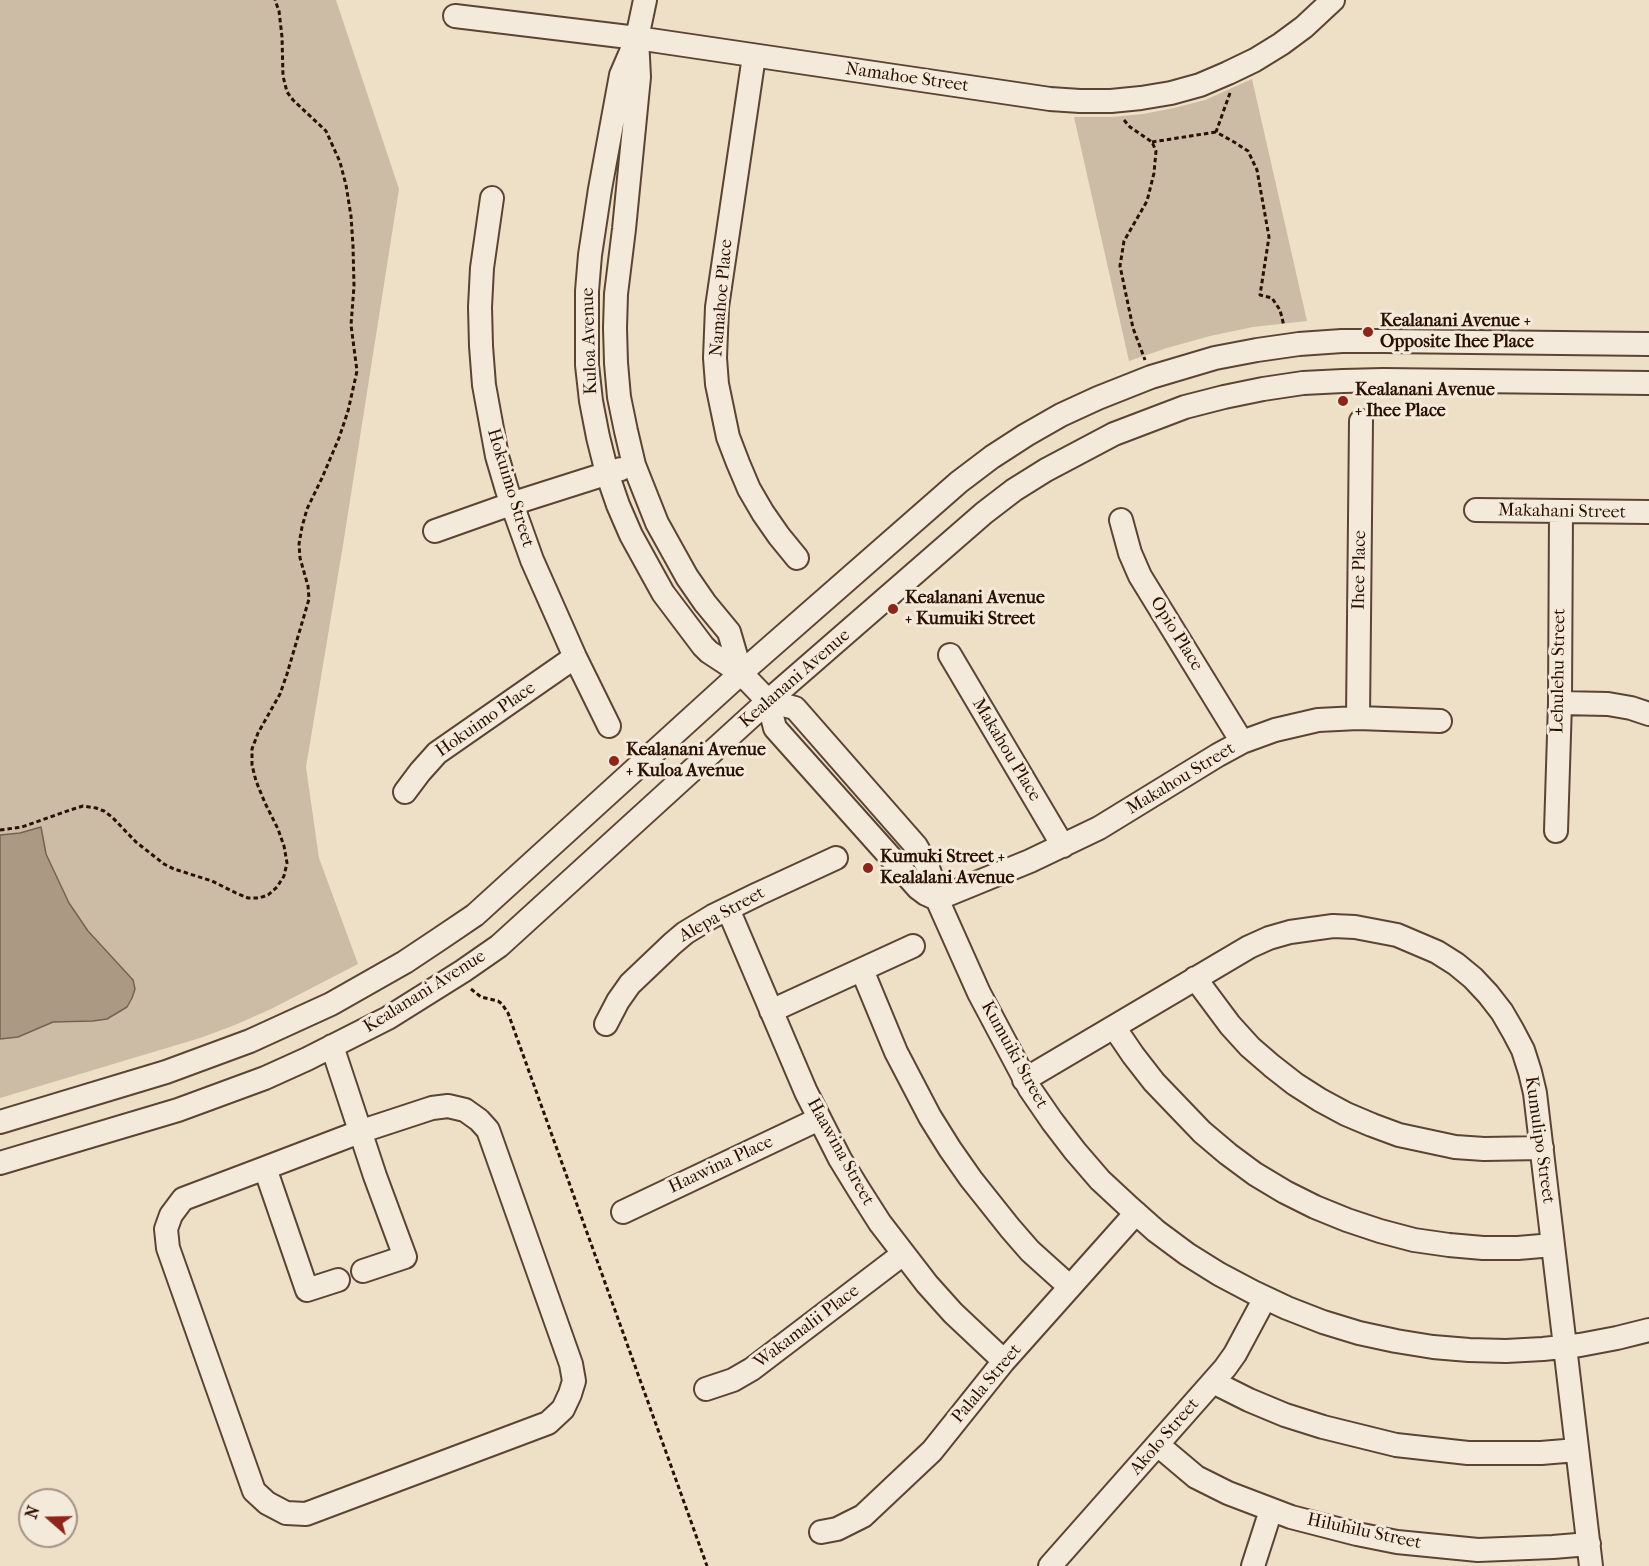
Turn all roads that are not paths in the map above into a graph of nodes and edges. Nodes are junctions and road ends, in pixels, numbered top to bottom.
1 (645, 0) edge
2 (1333, 0) edge
3 (455, 16) dead end
4 (637, 38) junction
5 (754, 56) junction
6 (492, 198) dead end
7 (1649, 344) edge
8 (1649, 383) edge
9 (1361, 421) dead end
10 (634, 465) junction
11 (607, 473) junction
12 (511, 504) junction
13 (1476, 510) dead end
14 (1561, 512) junction
15 (1649, 512) edge
16 (1121, 520) dead end
17 (435, 531) dead end
18 (797, 558) dead end
19 (950, 655) dead end
20 (575, 657) junction
21 (741, 673) junction
22 (768, 701) junction
23 (1560, 703) junction
24 (1649, 714) edge
25 (1358, 718) junction
26 (1440, 721) dead end
27 (609, 726) dead end
28 (1242, 742) junction
29 (405, 792) dead end
30 (1556, 831) dead end
31 (1063, 846) junction
32 (836, 858) dead end
33 (938, 899) junction
34 (728, 909) junction
35 (913, 946) dead end
36 (862, 970) junction
37 (1195, 978) junction
38 (771, 1011) junction
39 (606, 1024) dead end
40 (1114, 1027) junction
41 (332, 1046) junction
42 (1024, 1080) junction
43 (819, 1119) junction
44 (0, 1122) edge
45 (362, 1131) junction
46 (1542, 1148) junction
47 (0, 1163) edge
48 (265, 1168) junction
49 (623, 1212) dead end
50 (1136, 1213) junction
51 (1553, 1245) junction
52 (903, 1254) junction
53 (363, 1271) dead end
54 (338, 1280) dead end
55 (1070, 1287) junction
56 (1265, 1298) junction
57 (1649, 1330) edge
58 (1565, 1347) junction
59 (1004, 1361) junction
60 (1213, 1382) junction
61 (706, 1389) dead end
62 (1158, 1445) junction
63 (1577, 1450) junction
64 (1271, 1510) junction
65 (821, 1532) dead end
66 (1590, 1555) edge
67 (1428, 1556) edge
68 (1050, 1566) edge
69 (1253, 1566) edge

1 - 4 street, Kuloa Avenue
2 - 5 street, Namahoe Street
3 - 4 street, Namahoe Street
4 - 5 street, Namahoe Street
4 - 10 street, Kuloa Avenue
4 - 11 street, Kuloa Avenue
5 - 18 street, Namahoe Place
6 - 12 street, Hokuimo Street
7 - 21 street, Kealanani Avenue
8 - 22 street, Kealanani Avenue
9 - 25 street, Ihee Place
10 - 11 street
10 - 21 street, Kuloa Avenue
11 - 12 street
11 - 21 street, Kuloa Avenue
12 - 17 street
12 - 20 street, Hokuimo Street
13 - 14 street, Makahani Street
14 - 15 street, Makahani Street
14 - 23 street, Lehulehu Street
16 - 28 street, Opio Place
19 - 31 street, Makahou Place
20 - 27 street, Hokuimo Street
20 - 29 street, Hokuimo Place
21 - 22 street, Kuloa Avenue
21 - 44 street, Kealanani Avenue
22 - 33 street, Kumuiki Street
22 - 41 street, Kealanani Avenue
23 - 24 street
23 - 30 street, Lehulehu Street
25 - 26 street, Makahou Street
25 - 28 street, Makahou Street
28 - 31 street, Makahou Street
31 - 33 street, Makahou Street
32 - 34 street, Alepa Street
33 - 42 street, Kumuiki Street
34 - 38 street, Haawina Street
34 - 39 street, Alepa Street
35 - 36 street
36 - 38 street
36 - 55 street
37 - 40 street, Kumulipo Street
37 - 46 street
37 - 46 street, Kumulipo Street
38 - 43 street, Haawina Street
40 - 42 street, Kumulipo Street
40 - 51 street
41 - 45 street
41 - 47 street, Kealanani Avenue
42 - 50 street, Kumuiki Street
43 - 49 street, Haawina Place
43 - 52 street, Haawina Street
45 - 48 street
45 - 48 street
45 - 53 street
46 - 51 street, Kumulipo Street
48 - 54 street
50 - 55 street, Palala Street
50 - 56 street, Kumuiki Street
51 - 58 street, Kumulipo Street
52 - 59 street, Haawina Street
52 - 61 street, Wakamalii Place
55 - 59 street, Palala Street
56 - 58 street, Kumuiki Street
56 - 60 street, Akolo Street
57 - 58 street, Kumuiki Street
58 - 63 street, Kumulipo Street
59 - 65 street, Palala Street
60 - 62 street, Akolo Street
60 - 63 street
62 - 64 street, Hiluhilu Street
62 - 68 street, Akolo Street
63 - 66 street, Kumulipo Street
64 - 67 street, Hiluhilu Street
64 - 69 street
66 - 67 street, Hiluhilu Street

